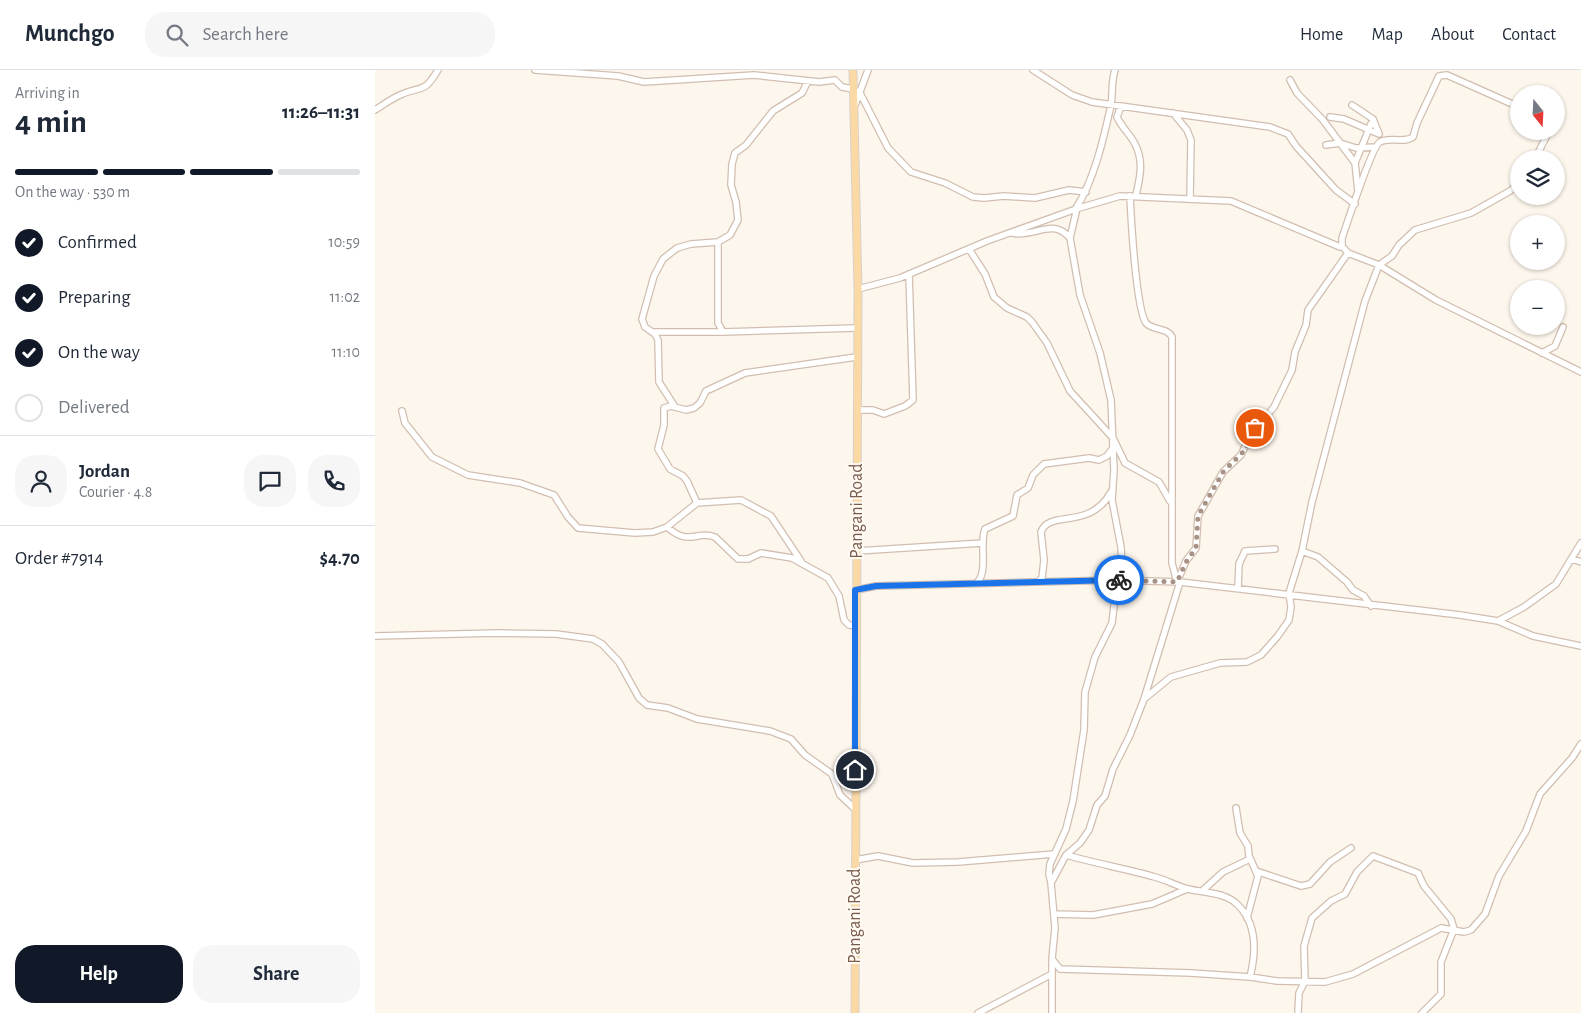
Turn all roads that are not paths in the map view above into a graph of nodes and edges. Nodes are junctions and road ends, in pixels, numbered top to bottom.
1 (438, 70) edge
2 (535, 70) edge
3 (853, 70) edge
4 (868, 70) edge
5 (1033, 70) edge
6 (1115, 70) edge
7 (1290, 80) dead end
8 (808, 81) junction
9 (856, 90) junction
10 (1510, 103) edge
11 (1111, 104) junction
12 (1352, 105) dead end
13 (1121, 106) junction
14 (375, 110) edge
15 (1173, 113) junction
16 (1330, 118) dead end
17 (1373, 119) junction
18 (1369, 131) junction
19 (1379, 134) junction
20 (1382, 141) junction
21 (1340, 143) junction
22 (1326, 145) dead end
23 (1375, 147) junction
24 (1360, 148) junction
25 (1355, 163) junction
26 (1510, 191) edge
27 (1086, 192) junction
28 (1358, 193) junction
29 (1133, 196) junction
30 (1190, 199) junction
31 (1355, 204) junction
32 (1076, 208) junction
33 (1012, 233) junction
34 (1070, 238) junction
35 (718, 242) junction
36 (1342, 246) junction
37 (969, 249) junction
38 (1349, 254) junction
39 (1379, 265) junction
40 (909, 274) junction
41 (858, 289) junction
42 (857, 328) junction
43 (652, 332) junction
44 (723, 332) junction
45 (1560, 335) edge
46 (1542, 353) junction
47 (856, 357) junction
48 (1581, 372) edge
49 (675, 407) junction
50 (857, 410) junction
51 (402, 411) dead end
52 (1113, 438) junction
53 (1113, 448) junction
54 (1111, 492) junction
55 (1171, 502) junction
56 (697, 504) junction
57 (667, 527) junction
58 (983, 543) junction
59 (1581, 543) edge
60 (1275, 549) dead end
61 (857, 551) junction
62 (1302, 551) junction
63 (1572, 559) junction
64 (801, 561) junction
65 (1581, 562) edge
66 (1117, 580) junction
67 (1039, 581) junction
68 (1178, 582) junction
69 (975, 583) junction
70 (1238, 588) junction
71 (855, 590) junction
72 (1289, 593) junction
73 (1371, 606) junction
74 (1498, 621) junction
75 (856, 626) junction
76 (375, 636) edge
77 (1581, 646) edge
78 (1144, 699) junction
79 (1581, 744) edge
80 (1236, 808) dead end
81 (855, 809) junction
82 (1351, 848) dead end
83 (1054, 854) junction
84 (1066, 855) junction
85 (1250, 859) junction
86 (855, 860) junction
87 (1257, 871) junction
88 (1051, 883) junction
89 (1187, 888) junction
90 (1202, 891) junction
91 (1053, 914) junction
92 (1247, 918) junction
93 (1454, 929) junction
94 (1052, 959) junction
95 (1052, 974) junction
96 (1250, 977) junction
97 (1305, 981) junction
98 (855, 1013) edge
99 (978, 1013) edge
100 (1052, 1013) edge
101 (1297, 1013) edge
102 (1422, 1013) edge

1 - 14 street
2 - 8 street
3 - 9 main road, Pangani Road
4 - 9 street
5 - 11 street
6 - 11 street
7 - 21 street
8 - 9 street
8 - 35 street
9 - 27 street
9 - 41 main road, Pangani Road
10 - 20 street
11 - 13 street
11 - 27 street
12 - 17 street
13 - 15 street
13 - 29 street
15 - 30 street
15 - 31 street
16 - 18 street
17 - 18 street
17 - 19 street
18 - 19 street
18 - 24 street
19 - 20 street
20 - 23 street
21 - 22 street
21 - 24 street
21 - 25 street
23 - 24 street
23 - 28 street
24 - 25 street
25 - 28 street
26 - 39 street
27 - 32 street
28 - 31 street
29 - 30 street
29 - 32 street
29 - 55 street
30 - 36 street
31 - 36 street
32 - 33 street
32 - 34 street
33 - 34 street
33 - 37 street
34 - 52 street
35 - 43 street
35 - 44 street
36 - 38 street
37 - 40 street
37 - 52 street
38 - 39 street
38 - 68 street
39 - 46 street
39 - 62 street
40 - 41 street
40 - 50 street
41 - 42 main road, Pangani Road
42 - 44 street
42 - 47 main road, Pangani Road
43 - 44 street
43 - 49 street
45 - 46 street
46 - 48 street
47 - 49 street
47 - 50 main road, Pangani Road
49 - 56 street
50 - 61 main road, Pangani Road
51 - 57 street
52 - 53 street
52 - 55 street
53 - 54 street
53 - 58 street
54 - 66 street
54 - 67 street
55 - 68 street
56 - 57 street
56 - 64 street
57 - 64 street
58 - 61 street
58 - 69 street
59 - 63 street
60 - 70 street
61 - 71 main road, Pangani Road
62 - 72 street
62 - 73 street
63 - 65 street
63 - 74 street
64 - 75 street
66 - 67 street
66 - 68 street
66 - 83 street
67 - 69 street
68 - 70 street
68 - 78 street
69 - 71 street
70 - 72 street
71 - 75 main road, Pangani Road
72 - 73 street
72 - 78 street
73 - 74 street
74 - 77 street
75 - 81 main road, Pangani Road
76 - 81 street
78 - 84 street
79 - 93 street
80 - 85 street
81 - 86 main road, Pangani Road
82 - 87 street
83 - 86 street
83 - 88 street
84 - 88 street
84 - 89 street
85 - 87 street
85 - 90 street
86 - 98 main road, Pangani Road
87 - 92 street
88 - 91 street
89 - 90 street
89 - 91 street
90 - 92 street
91 - 94 street
92 - 96 street
93 - 97 street
93 - 97 street
93 - 102 street
94 - 95 street
94 - 96 street
95 - 99 street
95 - 100 street
96 - 97 street
97 - 101 street

